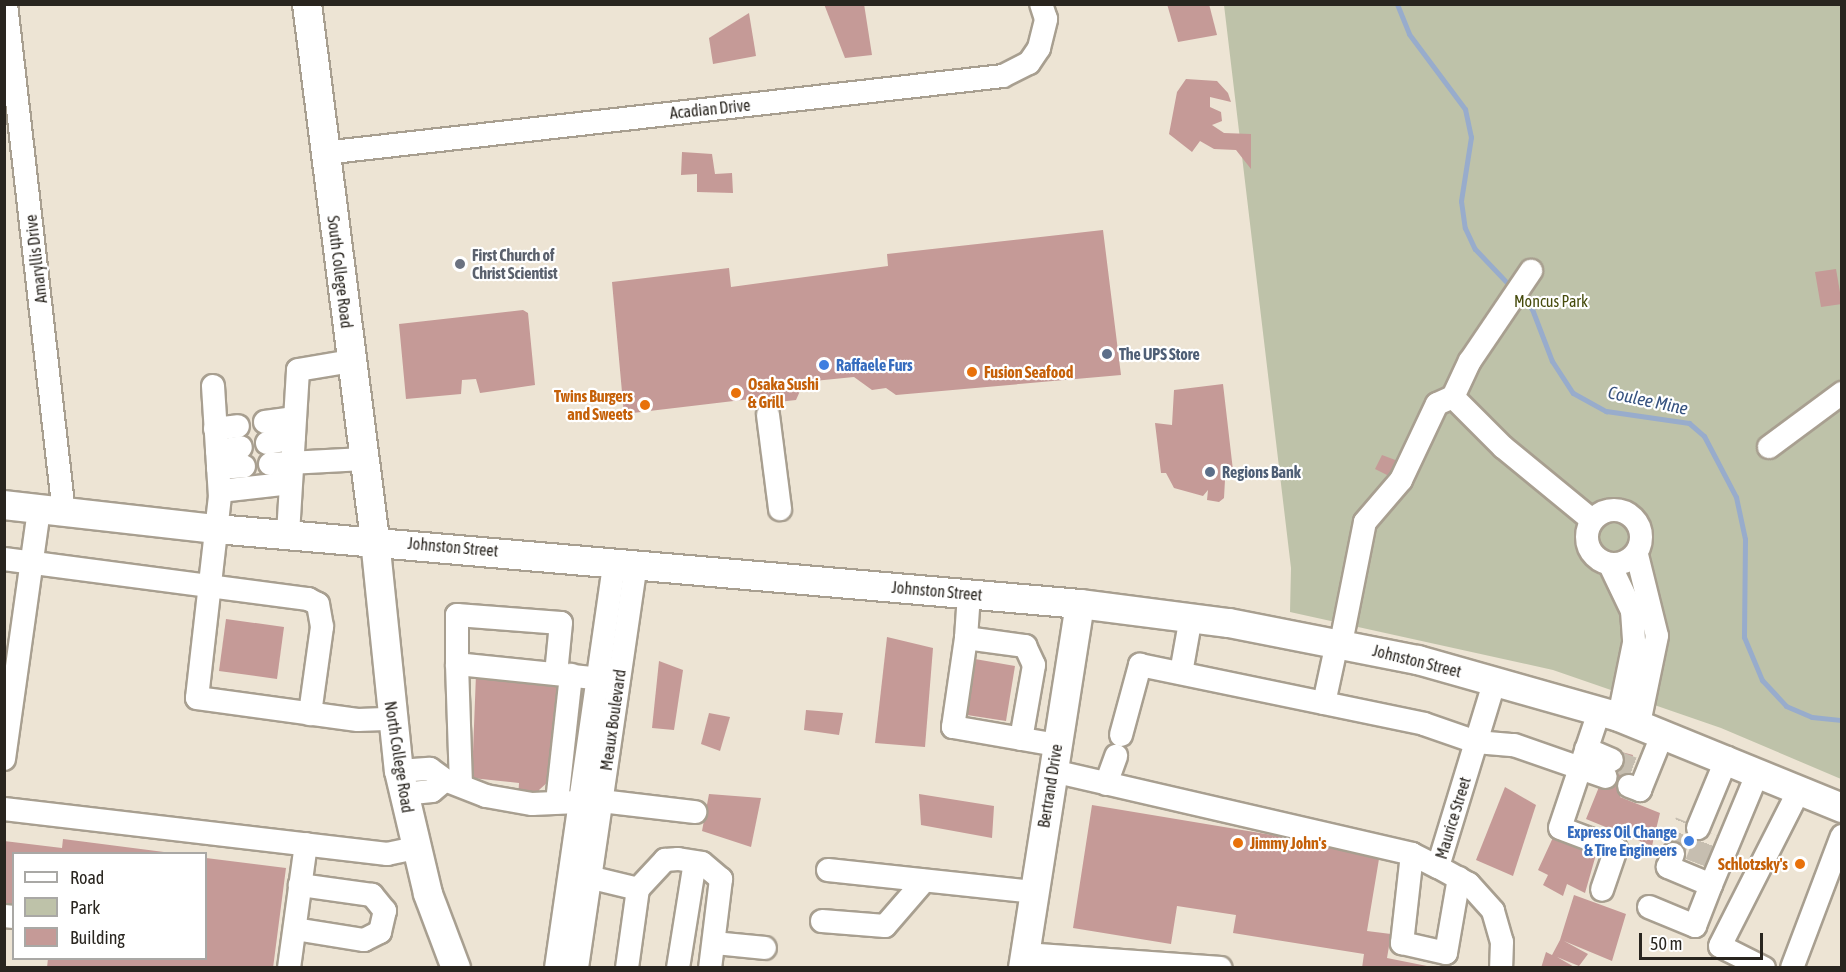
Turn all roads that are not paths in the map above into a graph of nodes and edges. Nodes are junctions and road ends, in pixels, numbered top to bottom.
1 (6, 4) edge
2 (307, 4) edge
3 (1041, 4) edge
4 (324, 153) junction
5 (1531, 271) dead end
6 (352, 361) junction
7 (213, 386) dead end
8 (1842, 393) edge
9 (1453, 397) junction
10 (768, 415) dead end
11 (295, 428) junction
12 (1769, 447) dead end
13 (364, 459) junction
14 (217, 460) junction
15 (292, 473) junction
16 (4, 505) edge
17 (780, 509) dead end
18 (52, 511) junction
19 (1592, 520) junction
20 (216, 529) junction
21 (288, 534) junction
22 (375, 540) junction
23 (1637, 555) junction
24 (4, 559) edge
25 (32, 561) junction
26 (626, 562) junction
27 (1610, 565) junction
28 (208, 586) junction
29 (969, 594) junction
30 (1080, 604) junction
31 (1191, 617) junction
32 (966, 638) junction
33 (1339, 643) junction
34 (457, 664) junction
35 (1180, 673) junction
36 (563, 674) junction
37 (609, 680) junction
38 (1495, 680) junction
39 (1324, 703) junction
40 (310, 714) junction
41 (392, 719) junction
42 (1630, 722) junction
43 (1022, 735) junction
44 (1476, 742) junction
45 (1055, 758) junction
46 (1727, 758) junction
47 (4, 759) edge
48 (1583, 759) junction
49 (1609, 768) tunnel mouth
50 (1758, 772) junction
51 (1637, 776) dead end
52 (401, 783) junction
53 (453, 783) junction
54 (1106, 784) junction
55 (1799, 790) junction
56 (557, 802) junction
57 (590, 802) junction
58 (1842, 808) edge
59 (4, 809) edge
60 (695, 812) dead end
61 (1709, 821) junction
62 (306, 844) junction
63 (1838, 845) edge
64 (415, 848) junction
65 (1412, 854) junction
66 (695, 862) junction
67 (1438, 867) junction
68 (828, 870) dead end
69 (579, 875) junction
70 (1459, 878) junction
71 (924, 881) junction
72 (300, 885) junction
73 (638, 889) junction
74 (1602, 890) dead end
75 (1033, 892) junction
76 (1649, 907) dead end
77 (822, 921) dead end
78 (294, 929) junction
79 (714, 943) junction
80 (765, 948) dead end
81 (1024, 961) edge
82 (289, 968) edge
83 (456, 968) edge
84 (556, 968) edge
85 (577, 968) edge
86 (627, 968) edge
87 (678, 968) edge
88 (710, 968) edge
89 (1220, 968) edge
90 (1501, 968) edge
91 (1764, 968) edge
92 (1792, 968) edge

1 - 18 street, Amaryllis Drive
2 - 4 main road, South College Road
3 - 4 street, Acadian Drive
4 - 6 main road, South College Road
5 - 9 street
6 - 11 street
6 - 13 main road, South College Road
7 - 14 street
8 - 12 street
9 - 19 street
9 - 33 street
10 - 17 street
11 - 15 street
11 - 15 street
13 - 15 street
13 - 22 main road, South College Road
14 - 14 street
14 - 15 street
14 - 20 street
15 - 21 street
16 - 18 main road, Johnston Street
18 - 20 main road, Johnston Street
18 - 25 street, Amaryllis Drive
19 - 23 street
19 - 27 street
20 - 21 main road, Johnston Street
20 - 28 street
21 - 22 main road, Johnston Street
22 - 26 main road, Johnston Street
22 - 41 main road, North College Road
23 - 27 street
23 - 42 street
24 - 25 street
25 - 28 street
25 - 47 street, Amaryllis Drive
26 - 29 main road, Johnston Street
26 - 37 street, Meaux Boulevard
27 - 42 street
28 - 40 street
28 - 40 street
29 - 30 main road, Johnston Street
29 - 32 street
30 - 31 main road, Johnston Street
30 - 45 main road, Bertrand Drive
31 - 33 main road, Johnston Street
31 - 35 street
32 - 43 street
32 - 43 street
33 - 38 main road, Johnston Street
33 - 39 street
34 - 36 street
34 - 36 street
34 - 53 street
35 - 39 street
35 - 54 street
36 - 37 street
36 - 56 street
37 - 57 street, Meaux Boulevard
38 - 42 main road, Johnston Street
38 - 44 street, Maurice Street
39 - 44 street
40 - 41 street
41 - 52 main road, North College Road
42 - 46 main road, Johnston Street
42 - 48 street
42 - 51 street
43 - 45 street
44 - 48 street
44 - 67 street, Maurice Street
45 - 54 street
45 - 75 main road, Bertrand Drive
46 - 50 main road, Johnston Street
46 - 61 street
48 - 49 street
48 - 74 street
50 - 55 main road, Johnston Street
50 - 61 street
52 - 53 street
52 - 64 main road, North College Road
53 - 56 street
54 - 65 street
55 - 58 main road, Johnston Street
55 - 91 street
56 - 57 street
57 - 60 street
57 - 69 street, Meaux Boulevard
59 - 62 street
61 - 76 street
62 - 64 street
62 - 72 street
63 - 92 street
64 - 83 main road, North College Road
65 - 67 street
65 - 70 street
66 - 73 street
66 - 79 street
66 - 87 street
67 - 70 street, Maurice Street
68 - 71 street
69 - 73 street
69 - 84 street, Meaux Boulevard
69 - 85 street, Meaux Boulevard
70 - 90 street, Maurice Street
71 - 75 street
71 - 77 street
72 - 78 street
72 - 78 street
73 - 86 street
75 - 81 main road, Bertrand Drive
78 - 82 street
79 - 80 street
79 - 88 street
81 - 89 street

